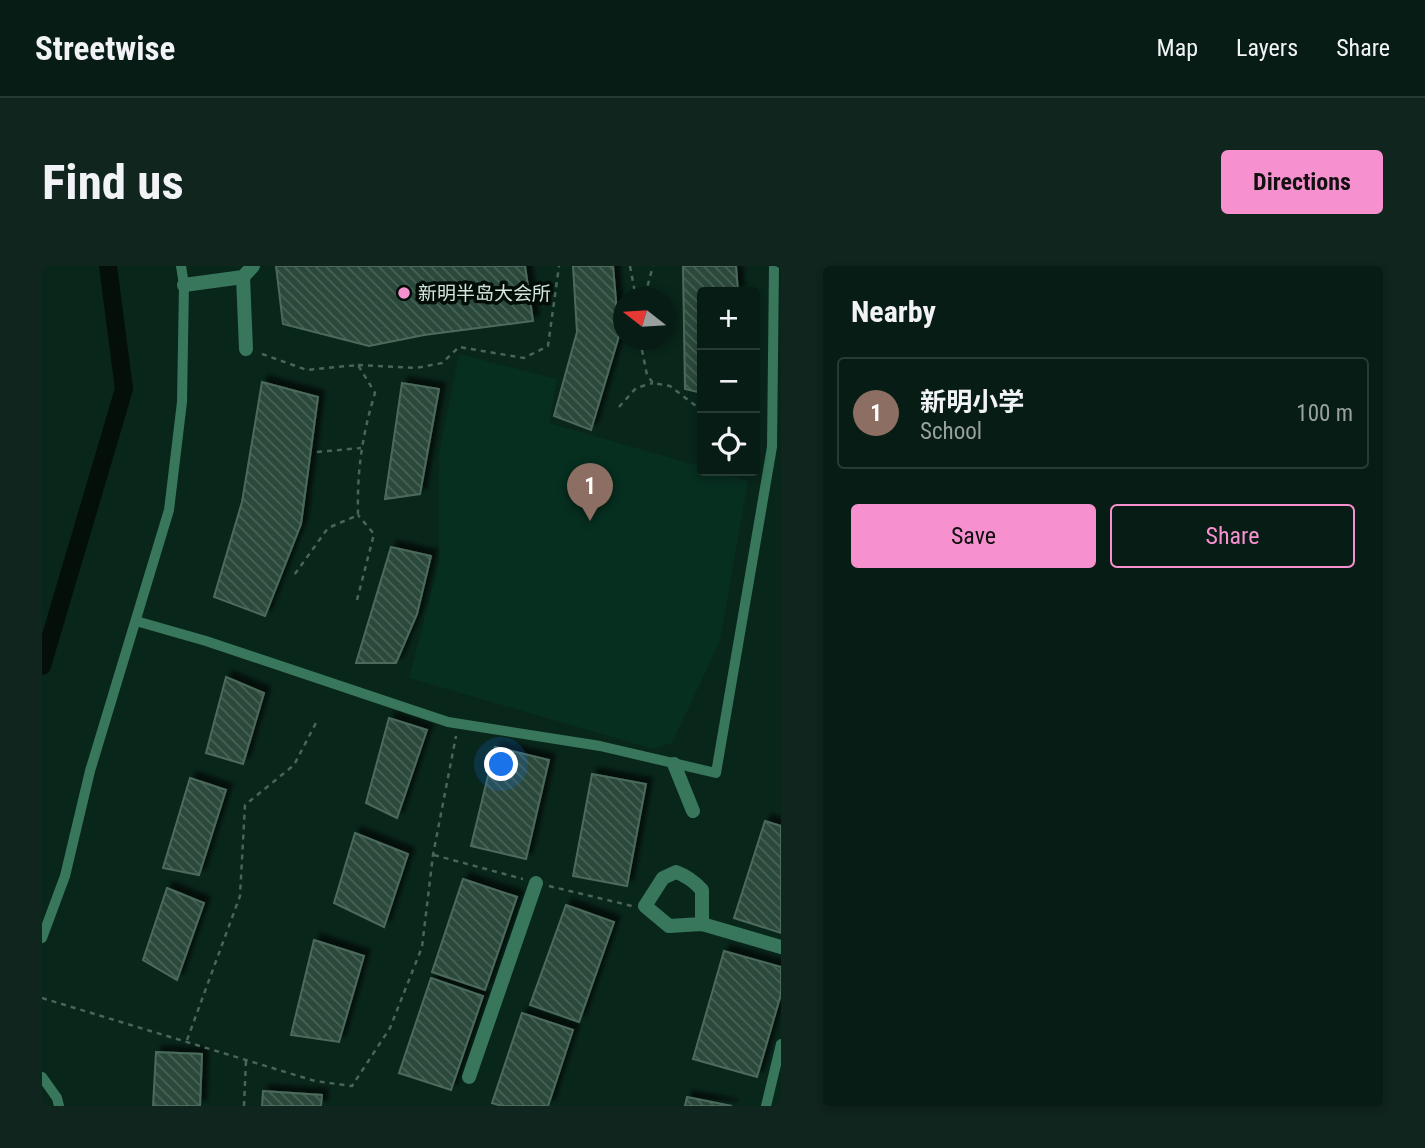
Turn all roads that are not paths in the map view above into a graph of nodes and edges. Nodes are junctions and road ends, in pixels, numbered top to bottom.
1 (181, 266) edge
2 (774, 266) edge
3 (248, 271) edge
4 (184, 285) junction
5 (246, 349) road end
6 (136, 621) junction
7 (674, 764) junction
8 (693, 811) dead end
9 (536, 883) dead end
10 (702, 924) junction
11 (42, 938) edge
12 (781, 947) edge
13 (781, 1044) edge
14 (42, 1077) edge
15 (469, 1077) dead end
16 (59, 1106) edge
17 (766, 1106) edge

1 - 4 lane
2 - 7 lane
3 - 4 street
3 - 5 street
4 - 6 lane
6 - 7 lane
6 - 11 lane
7 - 8 street
9 - 15 street
10 - 10 street
10 - 12 street
13 - 17 lane
14 - 16 lane

